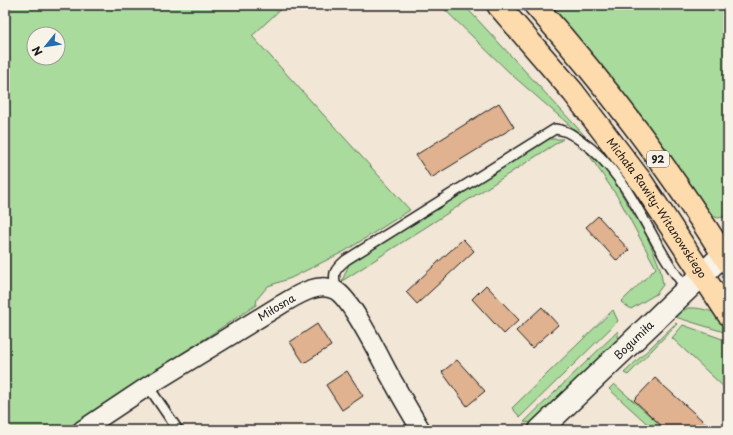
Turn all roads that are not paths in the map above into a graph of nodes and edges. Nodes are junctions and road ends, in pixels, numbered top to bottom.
1 (498, 5) edge
2 (535, 5) edge
3 (726, 256) edge
4 (695, 281) junction
5 (336, 290) junction
6 (728, 314) edge
7 (148, 386) junction
8 (82, 430) edge
9 (178, 430) edge
10 (421, 430) edge
11 (540, 430) edge

1 - 4 main road, Michała Rawity-Witanowskiego / 92
2 - 3 main road, 92
3 - 4 street, Bogumiła
4 - 5 lane
4 - 6 main road, Michała Rawity-Witanowskiego / 92
4 - 11 street, Bogumiła
5 - 7 street, Miłosna
5 - 10 street
7 - 8 street, Miłosna
7 - 9 lane

